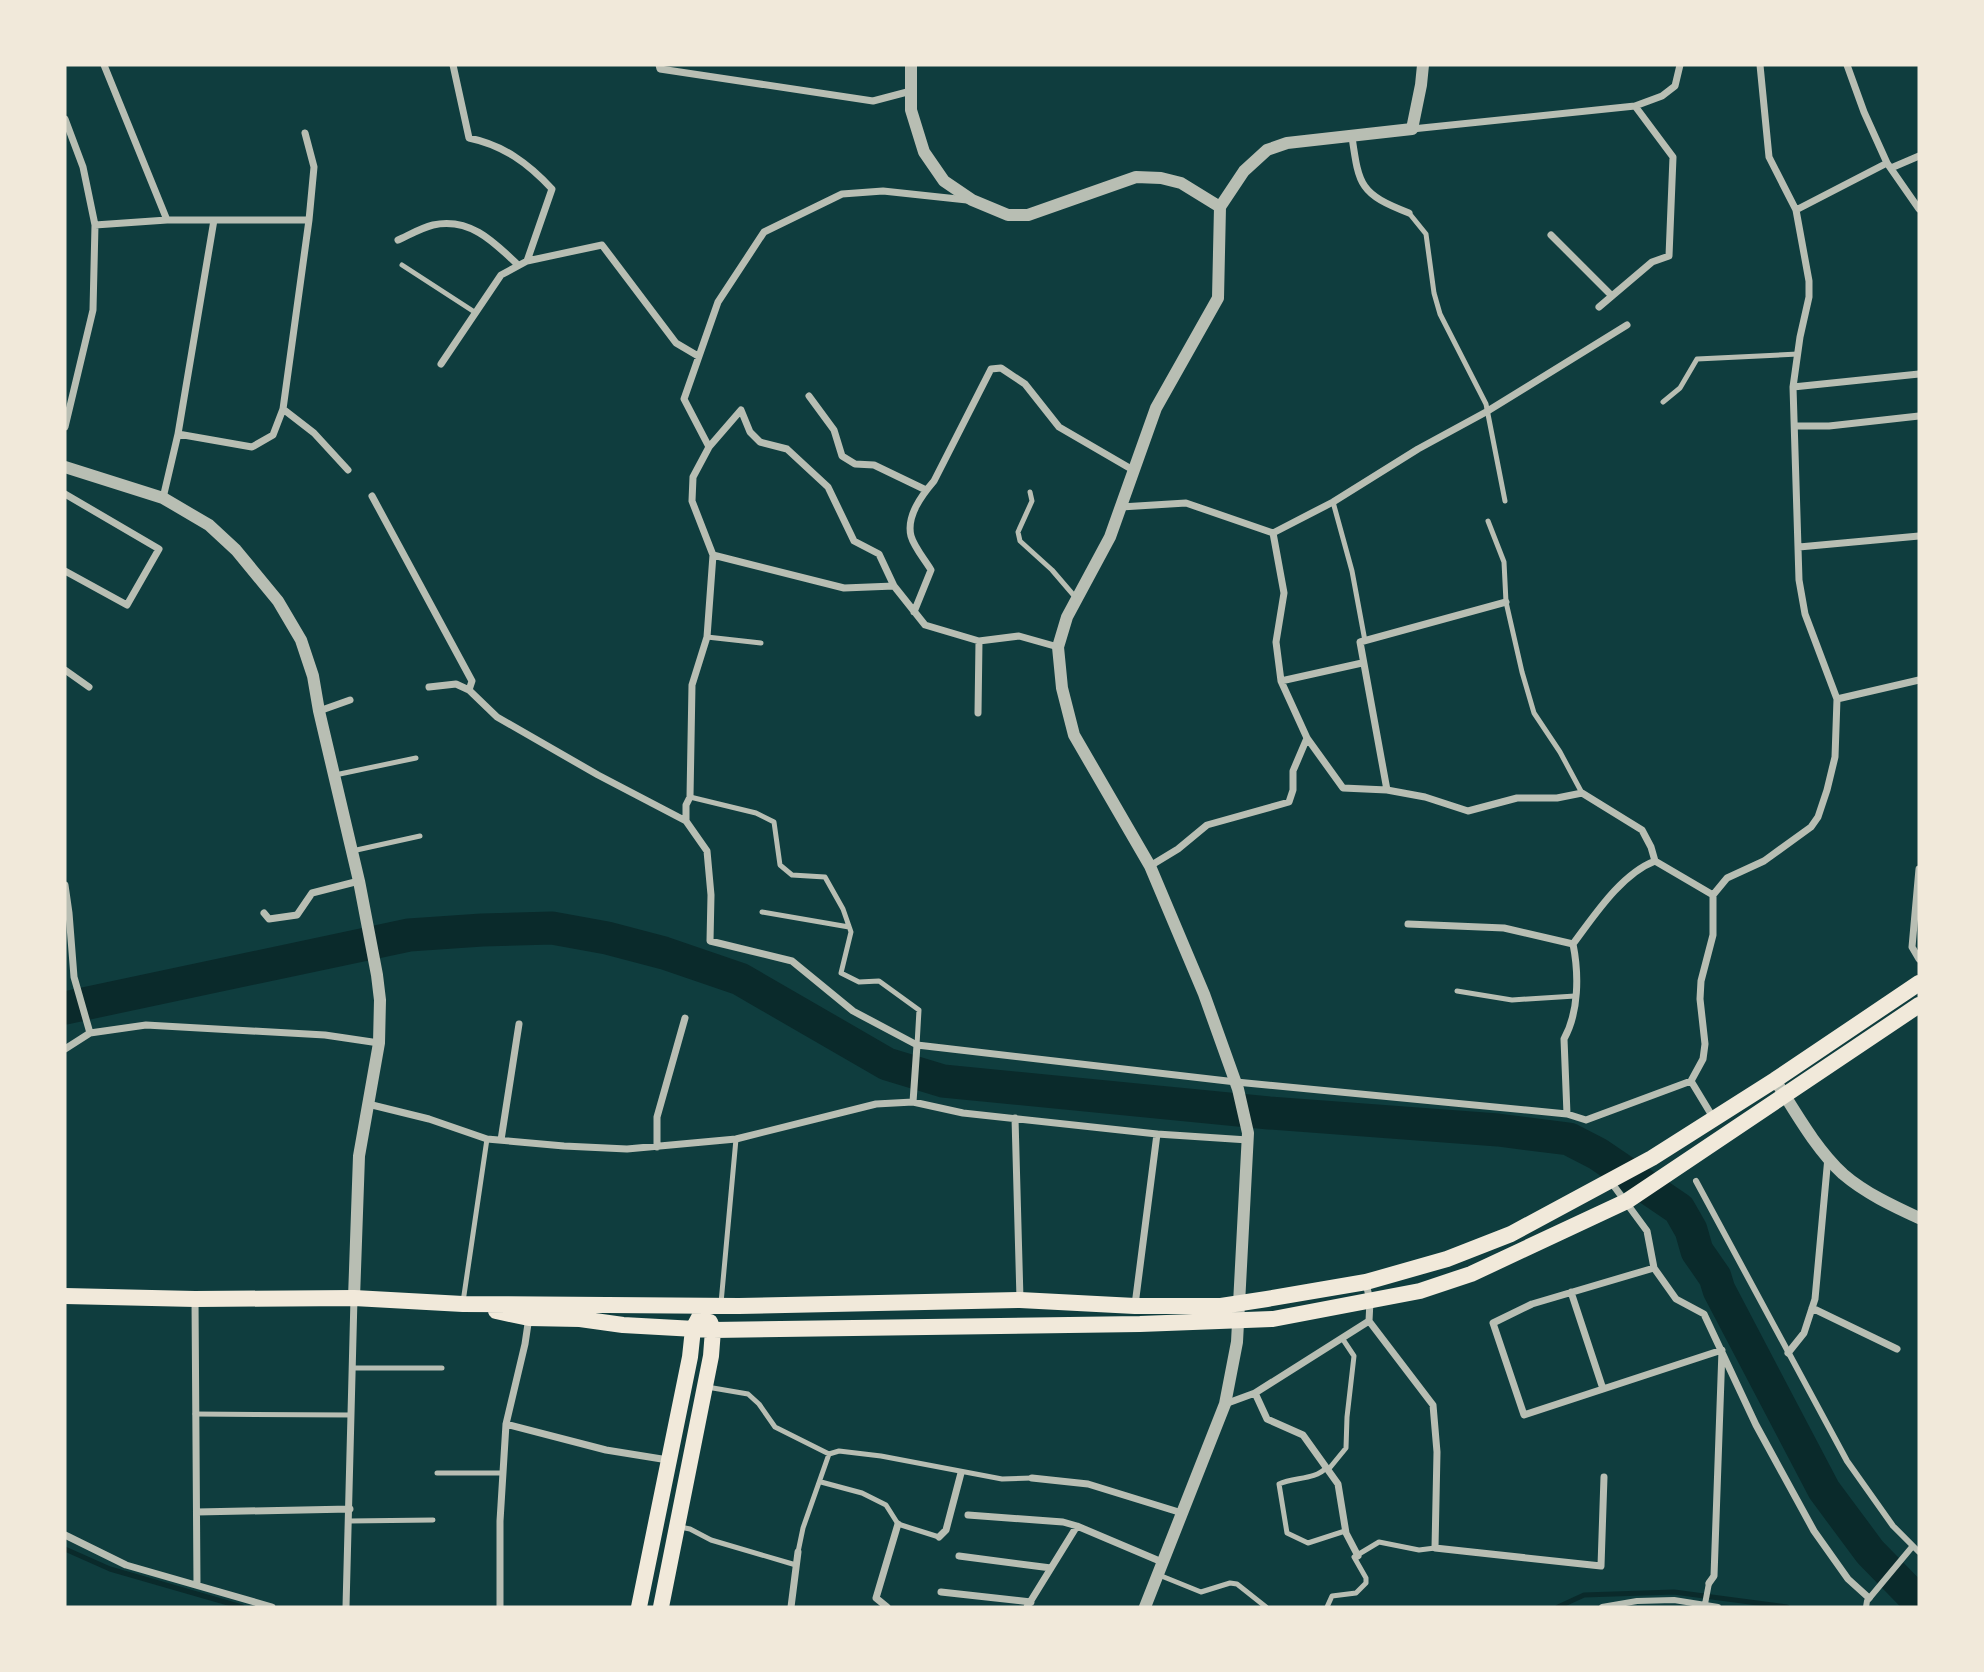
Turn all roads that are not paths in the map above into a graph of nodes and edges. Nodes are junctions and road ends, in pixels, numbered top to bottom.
1 (104, 65) edge
2 (453, 65) edge
3 (659, 65) edge
4 (911, 65) edge
5 (1423, 65) edge
6 (1680, 65) edge
7 (1760, 65) edge
8 (1847, 65) edge
9 (911, 91) junction
10 (1634, 106) junction
11 (65, 120) edge
12 (1412, 129) junction
13 (305, 133) dead end
14 (1352, 137) junction
15 (1919, 156) edge
16 (1889, 166) junction
17 (972, 200) junction
18 (1220, 207) junction
19 (1919, 209) edge
20 (1796, 210) junction
21 (1409, 213) joint
22 (167, 220) junction
23 (214, 220) junction
24 (309, 220) junction
25 (95, 225) junction
26 (1551, 235) dead end
27 (398, 240) dead end
28 (527, 261) junction
29 (402, 265) dead end
30 (518, 265) junction
31 (1612, 296) junction
32 (1599, 307) dead end
33 (476, 313) junction
34 (1627, 326) dead end
35 (1798, 354) junction
36 (698, 356) junction
37 (442, 364) dead end
38 (1919, 374) edge
39 (1793, 387) junction
40 (809, 396) dead end
41 (1663, 402) dead end
42 (283, 409) junction
43 (1486, 412) junction
44 (1919, 416) edge
45 (1795, 426) junction
46 (65, 428) edge
47 (178, 434) junction
48 (709, 447) junction
49 (65, 467) edge
50 (348, 470) dead end
51 (1133, 470) junction
52 (926, 490) junction
53 (1030, 492) dead end
54 (65, 494) edge
55 (372, 496) dead end
56 (163, 498) junction
57 (1505, 501) dead end
58 (1333, 502) junction
59 (1120, 507) junction
60 (1488, 522) dead end
61 (1273, 533) junction
62 (1919, 536) edge
63 (1798, 547) junction
64 (713, 555) junction
65 (65, 571) edge
66 (894, 586) junction
67 (1077, 598) junction
68 (1506, 602) junction
69 (914, 612) junction
70 (707, 638) junction
71 (979, 641) junction
72 (1365, 641) junction
73 (761, 643) dead end
74 (1058, 647) junction
75 (1362, 663) junction
76 (65, 670) edge
77 (1919, 680) edge
78 (1281, 681) junction
79 (89, 687) dead end
80 (429, 687) dead end
81 (469, 690) junction
82 (1837, 699) junction
83 (350, 700) dead end
84 (319, 711) junction
85 (978, 713) dead end
86 (1307, 738) junction
87 (416, 758) dead end
88 (335, 775) junction
89 (1387, 790) junction
90 (1582, 793) junction
91 (690, 797) junction
92 (686, 821) junction
93 (420, 836) dead end
94 (352, 851) junction
95 (1654, 861) junction
96 (1150, 866) junction
97 (1919, 869) edge
98 (359, 881) junction
99 (65, 885) edge
100 (1713, 895) junction
101 (762, 912) dead end
102 (264, 913) dead end
103 (1408, 925) dead end
104 (849, 927) junction
105 (1573, 944) junction
106 (1919, 959) edge
107 (1919, 983) edge
108 (1457, 991) dead end
109 (1575, 996) junction
110 (1919, 1005) edge
111 (685, 1018) dead end
112 (519, 1024) dead end
113 (89, 1031) junction
114 (379, 1043) junction
115 (916, 1048) junction
116 (65, 1049) edge
117 (1776, 1080) junction
118 (1691, 1081) junction
119 (1237, 1085) junction
120 (1785, 1095) junction
121 (913, 1098) junction
122 (368, 1104) junction
123 (1567, 1114) junction
124 (1015, 1118) junction
125 (1714, 1119) junction
126 (1157, 1134) junction
127 (1248, 1136) junction
128 (486, 1139) junction
129 (736, 1139) junction
130 (501, 1140) junction
131 (657, 1147) junction
132 (1828, 1157) junction
133 (1696, 1181) dead end
134 (1610, 1182) junction
135 (1626, 1202) junction
136 (1919, 1218) edge
137 (1654, 1268) junction
138 (1366, 1282) junction
139 (1571, 1292) junction
140 (65, 1296) edge
141 (354, 1298) junction
142 (195, 1299) junction
143 (1020, 1300) junction
144 (1370, 1301) junction
145 (1239, 1303) junction
146 (463, 1304) junction
147 (713, 1306) junction
148 (1135, 1306) junction
149 (1812, 1308) junction
150 (529, 1311) junction
151 (1369, 1321) junction
152 (1238, 1322) junction
153 (694, 1329) junction
154 (713, 1330) junction
155 (1342, 1338) junction
156 (1897, 1349) dead end
157 (1722, 1350) junction
158 (1788, 1353) junction
159 (352, 1368) junction
160 (442, 1368) dead end
161 (705, 1386) junction
162 (1603, 1389) junction
163 (1255, 1393) junction
164 (1225, 1404) junction
165 (195, 1414) junction
166 (351, 1415) junction
167 (506, 1424) junction
168 (829, 1454) junction
169 (668, 1460) junction
170 (1327, 1469) junction
171 (437, 1473) dead end
172 (503, 1473) junction
173 (961, 1473) junction
174 (1604, 1477) dead end
175 (1032, 1478) joint
176 (821, 1482) junction
177 (350, 1509) junction
178 (197, 1511) junction
179 (1182, 1513) junction
180 (968, 1515) dead end
181 (433, 1520) dead end
182 (349, 1521) junction
183 (898, 1524) junction
184 (1077, 1526) junction
185 (677, 1527) junction
186 (1345, 1531) junction
187 (65, 1535) edge
188 (939, 1537) joint
189 (1912, 1547) junction
190 (1435, 1548) junction
191 (798, 1552) joint
192 (1919, 1552) edge
193 (959, 1556) dead end
194 (1357, 1556) junction
195 (796, 1566) junction
196 (1051, 1568) junction
197 (1160, 1568) junction
198 (1709, 1583) joint
199 (197, 1585) junction
200 (942, 1592) dead end
201 (1869, 1598) junction
202 (1029, 1604) edge
203 (1705, 1606) edge
204 (272, 1607) edge
205 (346, 1607) edge
206 (500, 1607) edge
207 (639, 1607) edge
208 (661, 1607) edge
209 (791, 1607) edge
210 (887, 1607) edge
211 (1145, 1607) edge
212 (1266, 1607) edge
213 (1327, 1607) edge
214 (1602, 1607) edge
215 (1718, 1607) edge
216 (1866, 1607) edge

1 - 22 street
2 - 28 street
3 - 9 street
4 - 9 street
5 - 12 street
6 - 10 street
7 - 20 street
8 - 16 street
9 - 17 street
10 - 12 street
10 - 31 street
11 - 25 street
12 - 14 street
13 - 24 street
14 - 18 street
14 - 21 street
15 - 16 street
16 - 19 street
16 - 20 street
17 - 18 street
17 - 36 street
18 - 51 street
20 - 35 street
21 - 43 lane
22 - 23 street
22 - 25 street
23 - 24 street
23 - 47 street
24 - 42 street
25 - 46 street
26 - 31 street
27 - 30 street
28 - 30 street
28 - 36 street
29 - 33 lane
30 - 33 street
31 - 32 street
33 - 37 street
34 - 43 street
35 - 39 street
35 - 41 lane
36 - 48 street
38 - 39 street
39 - 45 street
40 - 52 street
42 - 47 street
42 - 50 street
43 - 57 lane
43 - 58 street
44 - 45 street
45 - 63 street
47 - 56 street
48 - 64 street
48 - 66 street
49 - 56 street
51 - 52 street
51 - 59 street
52 - 69 street
53 - 67 lane
54 - 65 street
55 - 81 street
56 - 84 street
58 - 61 street
58 - 72 lane
59 - 61 street
59 - 67 street
60 - 68 lane
61 - 78 street
62 - 63 street
63 - 82 street
64 - 66 street
64 - 70 street
66 - 69 street
67 - 74 street
68 - 72 street
68 - 90 lane
69 - 71 street
70 - 73 lane
70 - 91 street
71 - 74 street
71 - 85 street
72 - 75 street
74 - 96 street
75 - 78 street
75 - 89 street
76 - 79 street
77 - 82 street
78 - 86 street
80 - 81 street
81 - 92 street
82 - 100 street
83 - 84 street
84 - 88 street
86 - 89 street
86 - 96 street
87 - 88 lane
88 - 94 street
89 - 90 street
90 - 95 street
91 - 92 street
91 - 104 lane
92 - 115 street
93 - 94 lane
94 - 98 street
95 - 100 street
95 - 105 street
96 - 119 street
97 - 106 street
98 - 102 street
98 - 114 street
99 - 113 street
100 - 118 street
101 - 104 lane
103 - 105 street
104 - 115 lane
105 - 109 street
107 - 117 main road
108 - 109 lane
109 - 123 street
110 - 120 main road
111 - 131 street
112 - 130 street
113 - 114 street
113 - 116 street
114 - 122 street
115 - 119 street
115 - 121 street
117 - 120 street
117 - 125 main road
118 - 123 street
118 - 125 street
119 - 123 street
119 - 127 street
120 - 132 street
120 - 135 main road
121 - 124 street
121 - 129 street
122 - 128 street
122 - 141 street
124 - 126 street
124 - 143 street
125 - 134 main road
126 - 127 street
126 - 148 street
127 - 145 street
128 - 130 street
128 - 146 lane
129 - 131 street
129 - 147 lane
130 - 131 street
132 - 136 street
132 - 149 street
133 - 158 street
134 - 135 street
134 - 138 main road
135 - 137 street
135 - 144 main road
137 - 139 street
137 - 157 street
138 - 144 street
138 - 145 main road
139 - 162 street
139 - 162 street
140 - 142 main road
141 - 142 main road
141 - 146 main road
141 - 159 street
142 - 165 street
143 - 147 main road
143 - 148 main road
144 - 151 street
144 - 152 main road
145 - 148 main road
145 - 152 street
146 - 150 main road
147 - 150 main road
147 - 153 main road
147 - 154 main road
149 - 156 street
149 - 158 street
150 - 153 main road
150 - 167 street
151 - 155 street
151 - 190 street
152 - 154 main road
152 - 164 street
153 - 154 main road
153 - 169 main road
154 - 161 main road
155 - 163 street
155 - 170 lane
157 - 162 street
157 - 198 street
157 - 201 street
158 - 189 street
159 - 160 lane
159 - 166 street
161 - 168 lane
161 - 185 main road
163 - 164 street
163 - 170 street
164 - 179 street
165 - 166 lane
165 - 178 street
166 - 177 street
167 - 169 street
167 - 172 street
168 - 173 lane
168 - 176 lane
169 - 207 main road
170 - 186 street
170 - 186 lane
171 - 172 lane
172 - 206 street
173 - 175 lane
173 - 188 street
174 - 190 street
175 - 179 street
176 - 183 lane
176 - 191 lane
177 - 178 street
177 - 182 street
178 - 199 street
179 - 197 street
180 - 184 street
181 - 182 lane
182 - 205 street
183 - 188 lane
183 - 210 street
184 - 196 street
184 - 197 street
185 - 195 lane
185 - 208 main road
186 - 194 street
187 - 199 street
189 - 192 street
189 - 201 street
190 - 194 lane
191 - 195 street
193 - 196 street
194 - 213 lane
195 - 209 street
196 - 202 street
197 - 211 street
197 - 212 lane
198 - 203 street
199 - 204 street
200 - 202 street
201 - 216 street
203 - 214 street
203 - 215 street

